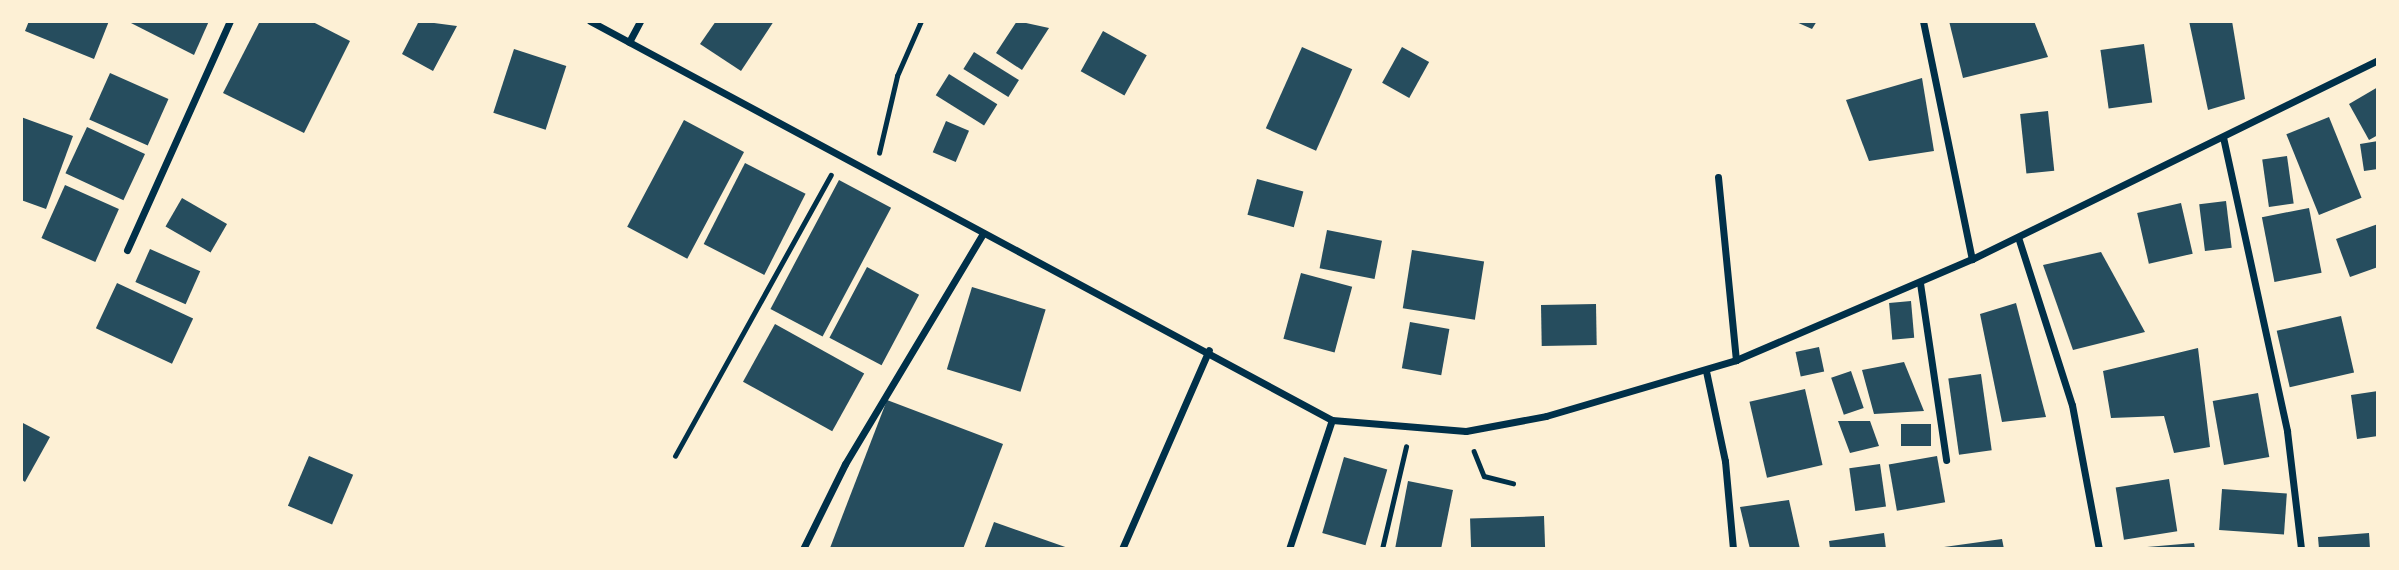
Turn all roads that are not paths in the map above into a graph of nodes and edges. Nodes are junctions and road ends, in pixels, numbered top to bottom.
1 (230, 21) edge
2 (590, 21) edge
3 (639, 21) edge
4 (1923, 21) edge
5 (629, 42) junction
6 (2378, 60) edge
7 (2223, 137) junction
8 (1718, 177) dead end
9 (982, 235) junction
10 (2018, 237) junction
11 (127, 250) dead end
12 (1972, 259) junction
13 (1920, 283) junction
14 (1209, 350) junction
15 (1736, 360) junction
16 (1706, 371) junction
17 (1332, 419) junction
18 (1946, 460) dead end
19 (803, 549) edge
20 (1122, 549) edge
21 (1289, 549) edge
22 (1733, 549) edge
23 (2099, 549) edge
24 (2301, 549) edge

1 - 11 street
2 - 5 street
3 - 5 street
4 - 12 street
5 - 9 street
6 - 7 street
7 - 10 street
7 - 24 street
8 - 15 street
9 - 14 street
9 - 19 street
10 - 12 street
10 - 23 street
12 - 13 street
13 - 15 street
13 - 18 street
14 - 17 street
14 - 20 street
15 - 16 street
16 - 17 street
16 - 22 street
17 - 21 street

